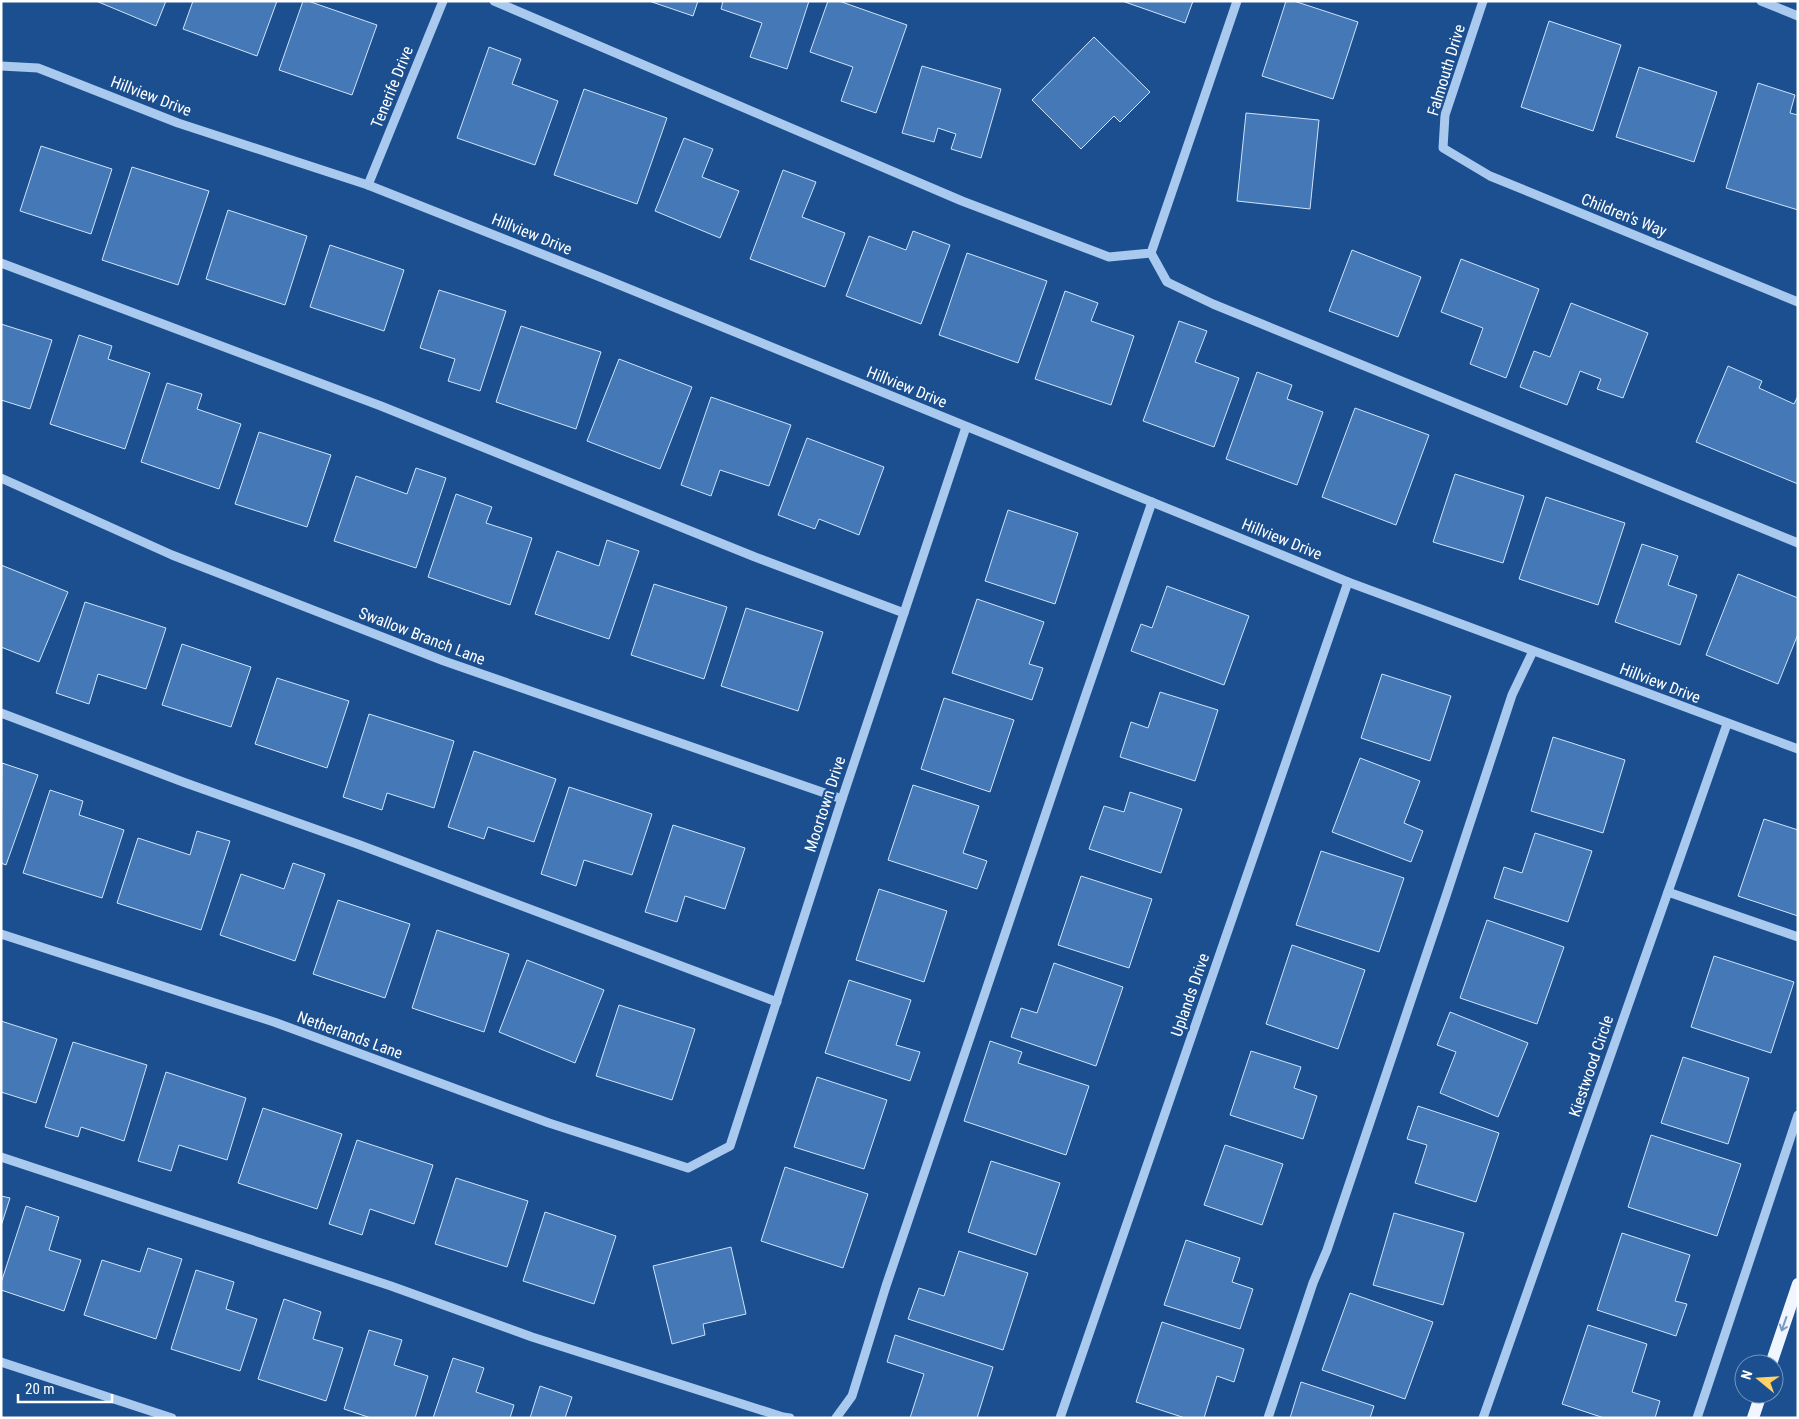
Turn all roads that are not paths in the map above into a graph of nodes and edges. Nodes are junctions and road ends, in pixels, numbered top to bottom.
1 (443, 1) edge
2 (494, 1) edge
3 (1237, 1) edge
4 (1483, 1) edge
5 (1762, 1) edge
6 (1798, 16) edge
7 (1, 66) edge
8 (1443, 148) joint
9 (368, 185) junction
10 (1151, 253) junction
11 (1, 263) edge
12 (1798, 302) edge
13 (966, 427) junction
14 (1, 478) edge
15 (1152, 502) junction
16 (1798, 543) edge
17 (1348, 582) junction
18 (904, 613) junction
19 (1533, 651) junction
20 (1, 713) edge
21 (1727, 724) junction
22 (1798, 748) edge
23 (842, 799) junction
24 (1668, 892) junction
25 (1, 934) edge
26 (1798, 937) edge
27 (777, 1002) junction
28 (1798, 1115) edge
29 (1, 1157) edge
30 (688, 1168) joint
31 (1798, 1284) edge
32 (1774, 1354) edge
33 (1, 1362) edge
34 (1758, 1404) edge
35 (172, 1418) edge
36 (790, 1418) edge
37 (836, 1418) edge
38 (1060, 1418) edge
39 (1268, 1418) edge
40 (1483, 1418) edge
41 (1697, 1418) edge
42 (1753, 1418) edge

1 - 9 street, Tenerife Drive
2 - 10 street
3 - 10 street
4 - 8 street, Falmouth Drive
5 - 6 street
7 - 9 street, Hillview Drive
8 - 12 street, Children's Way
9 - 13 street, Hillview Drive
10 - 16 street
11 - 18 street
13 - 15 street, Hillview Drive
13 - 18 street, Moortown Drive
14 - 23 street, Swallow Branch Lane
15 - 17 street, Hillview Drive
15 - 37 street
17 - 19 street, Hillview Drive
17 - 38 street, Uplands Drive
18 - 23 street, Moortown Drive
19 - 21 street, Hillview Drive
19 - 39 street
20 - 27 street
21 - 22 street, Hillview Drive
21 - 24 street, Kiestwood Circle
23 - 27 street, Moortown Drive
24 - 26 street
24 - 40 street, Kiestwood Circle
25 - 30 street, Netherlands Lane
27 - 30 street, Moortown Drive
28 - 41 street
29 - 36 street
31 -> 32 main road
33 - 35 street
34 - 42 main road

